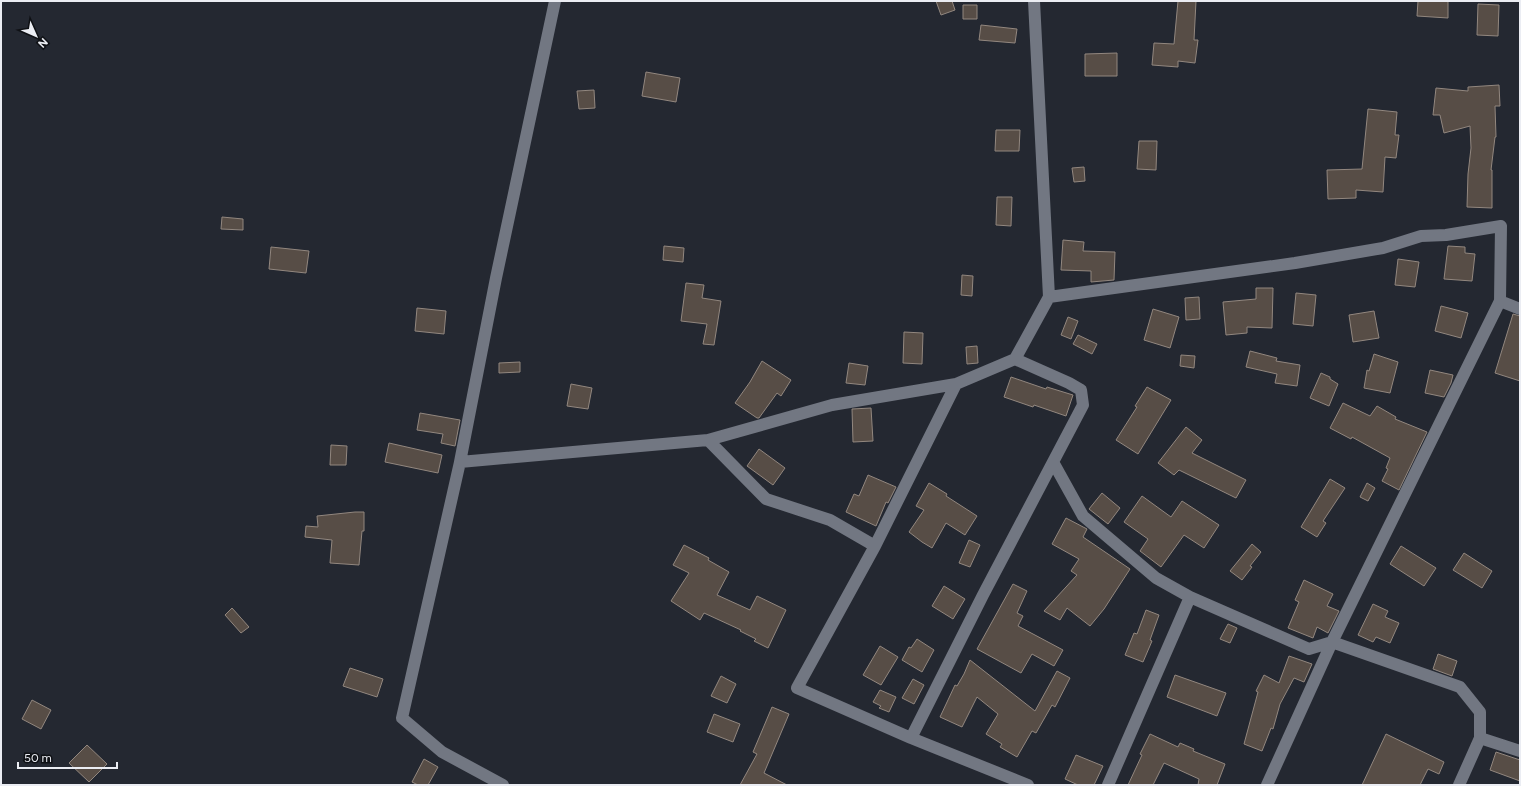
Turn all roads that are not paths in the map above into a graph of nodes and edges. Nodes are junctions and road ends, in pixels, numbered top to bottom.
1 (555, 1) edge
2 (1034, 1) edge
3 (1049, 297) junction
4 (1500, 301) junction
5 (1520, 309) edge
6 (1015, 359) junction
7 (956, 384) junction
8 (708, 440) junction
9 (460, 462) junction
10 (1053, 462) junction
11 (875, 546) junction
12 (1190, 597) junction
13 (1332, 642) junction
14 (912, 738) junction
15 (1480, 738) junction
16 (1520, 751) edge
17 (503, 785) edge
18 (1028, 785) edge
19 (1108, 785) edge
20 (1267, 785) edge
21 (1459, 785) edge

1 - 9 street
2 - 3 street
3 - 4 street
3 - 6 street
4 - 5 street
4 - 13 street
6 - 7 street
6 - 10 street
7 - 8 street
7 - 11 street
8 - 9 street
8 - 11 street
9 - 17 street
10 - 12 street
10 - 14 street
11 - 14 street
12 - 13 street
12 - 19 street
13 - 15 street
13 - 20 street
14 - 18 street
15 - 16 street
15 - 21 street

